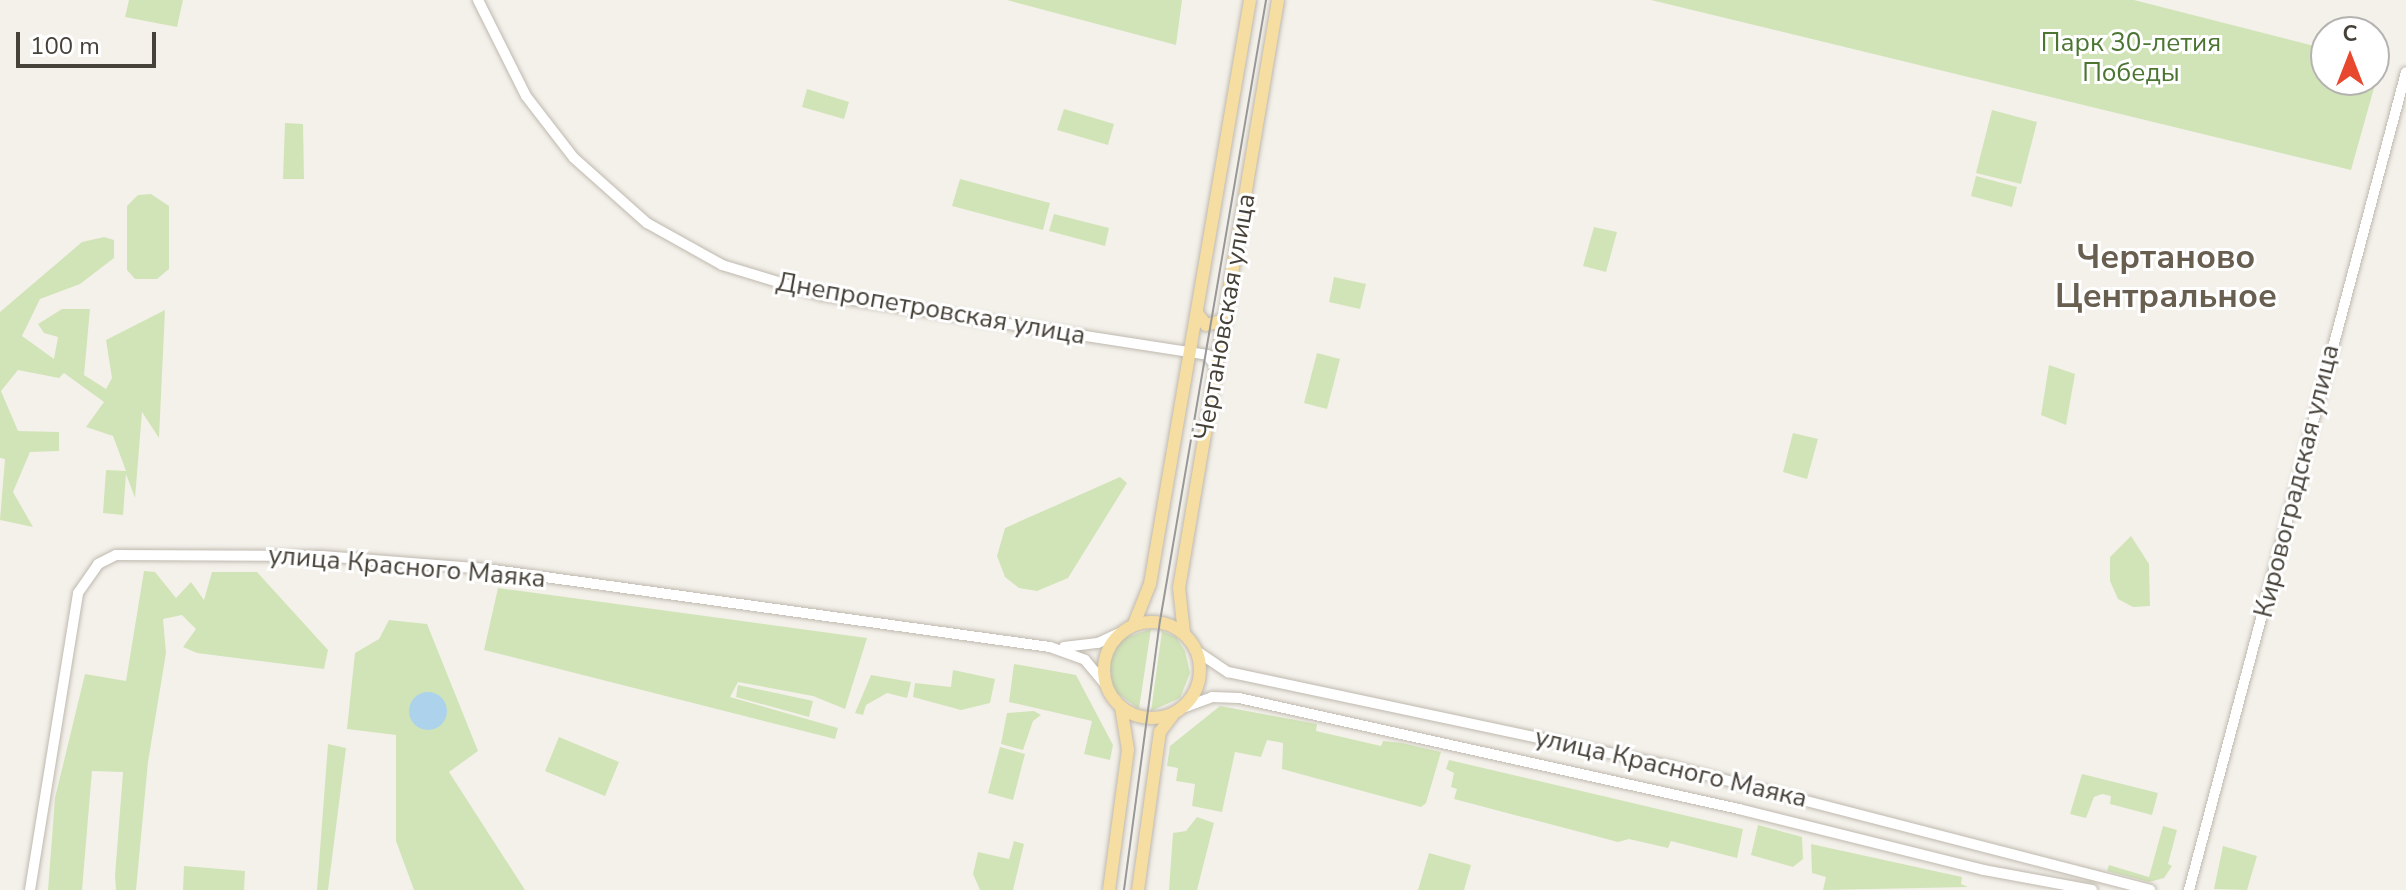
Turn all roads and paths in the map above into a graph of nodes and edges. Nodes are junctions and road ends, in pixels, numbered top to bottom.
1 (478, 0) edge
2 (1250, 0) edge
3 (1278, 0) edge
4 (2406, 72) edge
5 (1197, 313) junction
6 (1225, 320) junction
7 (1190, 352) junction
8 (1217, 368) junction
9 (1134, 624) junction
10 (1119, 633) junction
11 (1184, 633) junction
12 (1050, 647) junction
13 (1195, 650) junction
14 (1105, 684) junction
15 (1121, 707) junction
16 (1180, 710) junction
17 (30, 890) edge
18 (1109, 890) edge
19 (1138, 890) edge
20 (2092, 890) edge
21 (2150, 890) edge
22 (2189, 890) edge

1 - 7 street, Днепропетровская улица
2 - 5 main road, Чертановская улица
3 - 6 main road, Чертановская улица
4 - 22 street, Кировоградская улица
5 - 6 main road
5 - 7 main road, Чертановская улица
6 - 8 main road, Чертановская улица
7 - 8 street, Днепропетровская улица
7 - 9 main road, Чертановская улица
8 - 11 main road, Чертановская улица
9 - 10 main road
9 - 11 main road
10 - 12 street, улица Красного Маяка
10 - 14 main road
11 - 13 main road, Чертановская улица
12 - 14 street, улица Красного Маяка
12 - 17 street, улица Красного Маяка
13 - 16 main road
13 - 21 street, улица Красного Маяка
14 - 15 main road
15 - 16 main road
15 - 18 main road
16 - 19 main road
16 - 20 street, улица Красного Маяка

